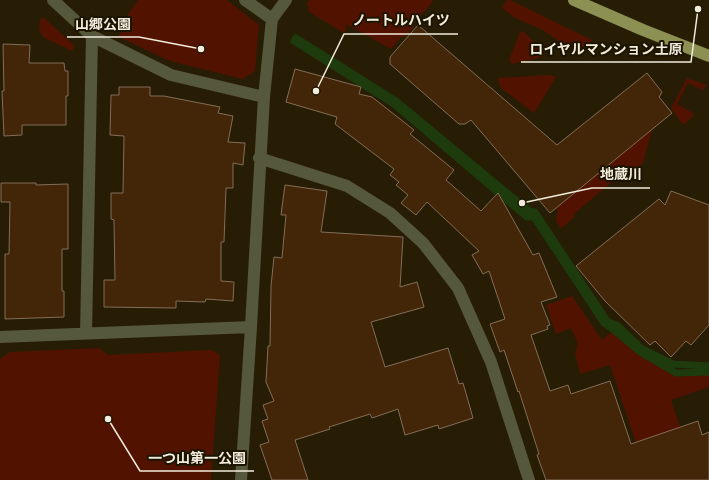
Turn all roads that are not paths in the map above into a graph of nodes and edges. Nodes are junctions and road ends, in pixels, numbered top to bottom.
1 (53, 0) edge
2 (245, 0) edge
3 (286, 0) edge
4 (574, 0) edge
5 (272, 19) junction
6 (92, 36) junction
7 (709, 56) edge
8 (264, 97) junction
9 (259, 158) junction
10 (251, 327) junction
11 (86, 333) junction
12 (0, 337) edge
13 (241, 480) edge
14 (529, 480) edge

1 - 6 street
2 - 5 street
3 - 5 street
4 - 7 main road
5 - 8 street
6 - 8 street
6 - 11 street
8 - 9 street
9 - 10 street
9 - 14 street
10 - 11 street
10 - 13 street
11 - 12 street

